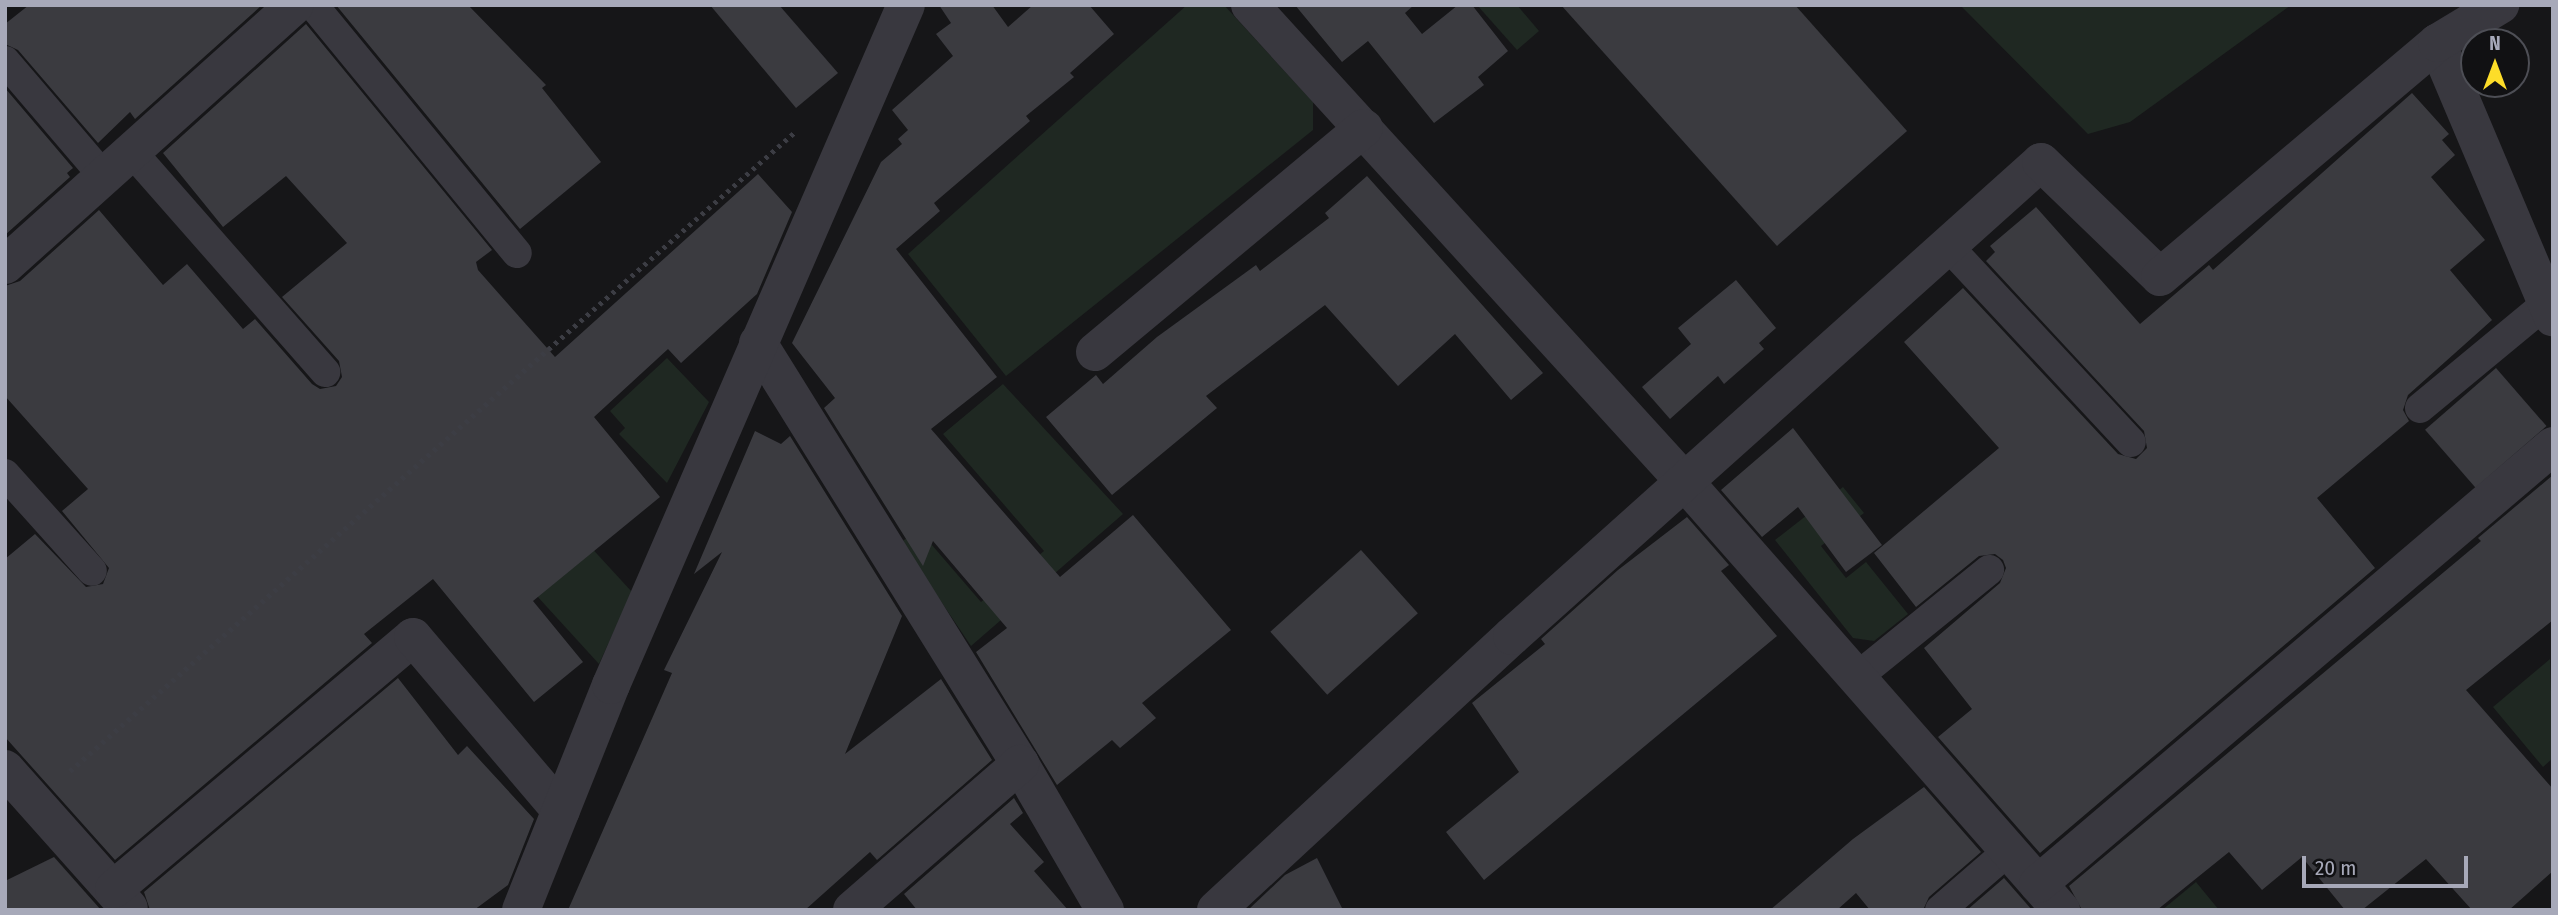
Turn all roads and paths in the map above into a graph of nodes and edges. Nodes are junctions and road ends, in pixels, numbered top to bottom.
1 (295, 5) edge
2 (313, 5) edge
3 (906, 5) edge
4 (1250, 5) edge
5 (2500, 5) edge
6 (2437, 43) junction
7 (5, 61) edge
8 (803, 124) dead end
9 (1364, 128) junction
10 (132, 152) junction
11 (104, 177) junction
12 (1948, 246) junction
13 (517, 253) dead end
14 (5, 265) edge
15 (2550, 311) edge
16 (758, 343) junction
17 (1095, 352) dead end
18 (325, 372) dead end
19 (2420, 408) dead end
20 (2131, 442) dead end
21 (2553, 446) edge
22 (5, 474) edge
23 (1685, 482) junction
24 (1989, 570) dead end
25 (92, 571) dead end
26 (1857, 677) junction
27 (1020, 764) junction
28 (5, 769) edge
29 (35, 802) junction
30 (561, 811) junction
31 (2008, 850) junction
32 (2050, 897) edge
33 (122, 900) edge
34 (521, 910) edge
35 (852, 910) edge
36 (1105, 910) edge
37 (1216, 910) edge
38 (1940, 910) edge

1 - 10 street
2 - 13 lane
3 - 16 street
4 - 9 street
5 - 6 street
6 - 12 street
6 - 15 street
7 - 11 lane
8 - 29 path
9 - 17 street
9 - 23 street
10 - 11 street
10 - 18 lane
11 - 14 street
12 - 20 lane
12 - 23 street
15 - 19 lane
16 - 27 street
16 - 30 street
21 - 32 street
22 - 25 lane
23 - 26 street
23 - 37 street
24 - 26 lane
26 - 31 street
27 - 35 street
27 - 36 street
28 - 29 street
29 - 33 street
30 - 33 street
30 - 34 street
31 - 32 street
31 - 38 lane

